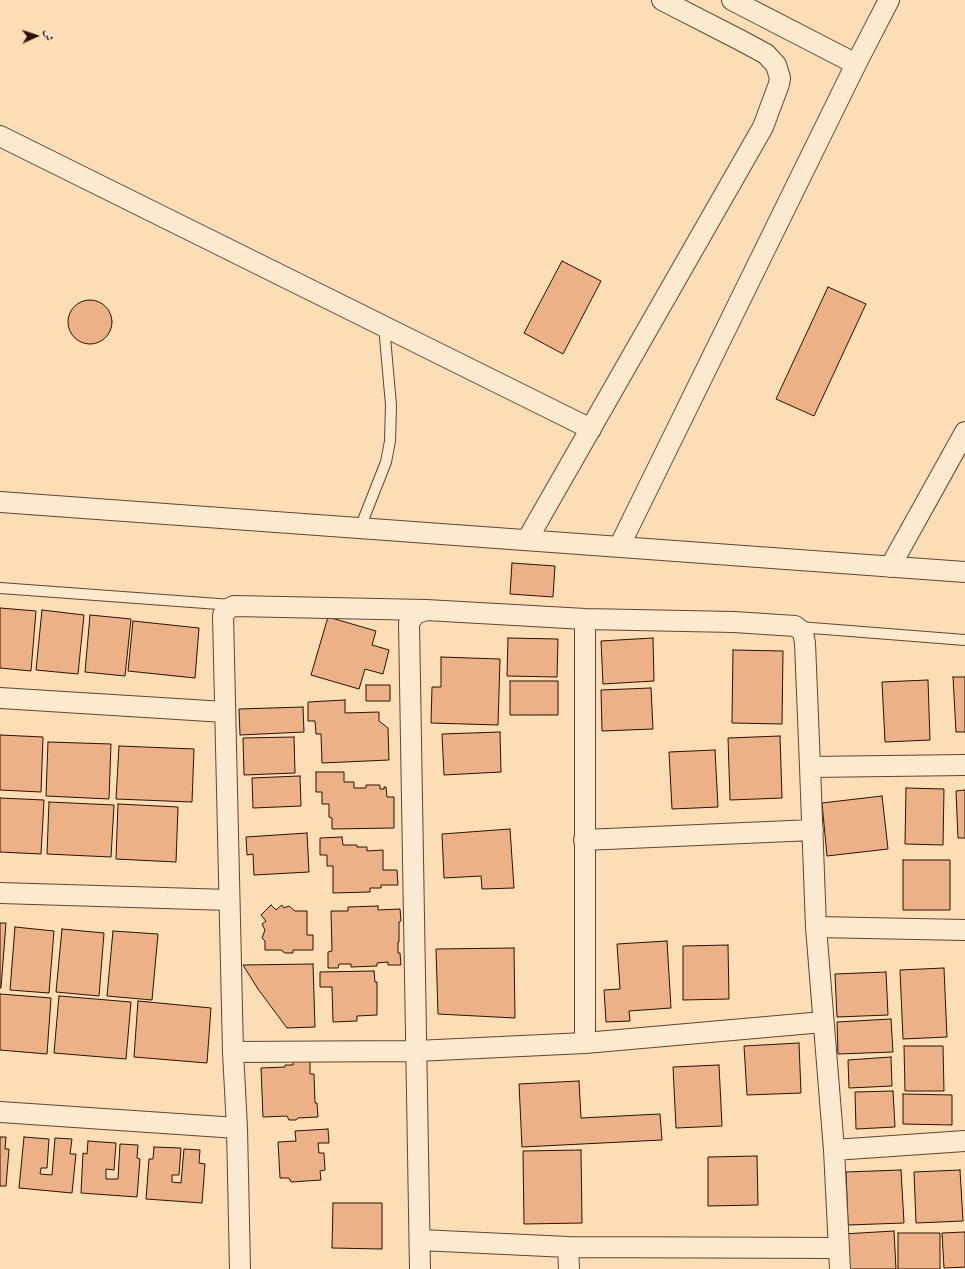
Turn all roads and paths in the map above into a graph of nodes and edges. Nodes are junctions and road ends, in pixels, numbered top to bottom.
1 (662, 0) edge
2 (732, 0) edge
3 (889, 0) edge
4 (856, 64) junction
5 (0, 136) edge
6 (384, 326) junction
7 (591, 429) junction
8 (965, 432) edge
9 (0, 502) edge
10 (360, 528) junction
11 (527, 540) junction
12 (619, 547) junction
13 (890, 567) junction
14 (965, 572) edge
15 (0, 588) edge
16 (234, 606) junction
17 (426, 610) junction
18 (585, 618) junction
19 (795, 626) junction
20 (965, 640) edge
21 (0, 698) edge
22 (225, 712) junction
23 (965, 765) edge
24 (810, 767) junction
25 (812, 830) junction
26 (584, 840) junction
27 (0, 893) edge
28 (229, 900) junction
29 (816, 927) junction
30 (965, 930) edge
31 (823, 1022) junction
32 (584, 1043) junction
33 (416, 1051) junction
34 (233, 1052) junction
35 (0, 1112) edge
36 (237, 1128) junction
37 (965, 1141) edge
38 (834, 1150) junction
39 (420, 1240) junction
40 (568, 1247) junction
41 (839, 1248) junction
42 (240, 1269) edge
43 (420, 1269) edge
44 (569, 1269) edge
45 (840, 1269) edge

1 - 7 street
2 - 4 street
3 - 4 street
4 - 12 street
5 - 6 street
6 - 7 street
6 - 10 lane
7 - 11 street
8 - 13 street
9 - 10 street
10 - 11 street
11 - 12 street
12 - 13 street
13 - 14 street
15 - 16 lane
16 - 17 street
16 - 22 street
17 - 18 street
17 - 33 street
18 - 19 street
18 - 26 street
19 - 20 lane
19 - 24 street
21 - 22 street
22 - 28 street
23 - 24 street
24 - 25 street
25 - 26 street
25 - 29 street
26 - 32 street
27 - 28 street
28 - 34 street
29 - 30 street
29 - 31 street
31 - 32 street
31 - 38 street
32 - 33 street
33 - 34 street
33 - 39 street
34 - 36 street
35 - 36 street
36 - 42 street
37 - 38 street
38 - 41 street
39 - 40 street
39 - 43 street
40 - 41 street
40 - 44 street
41 - 45 street

